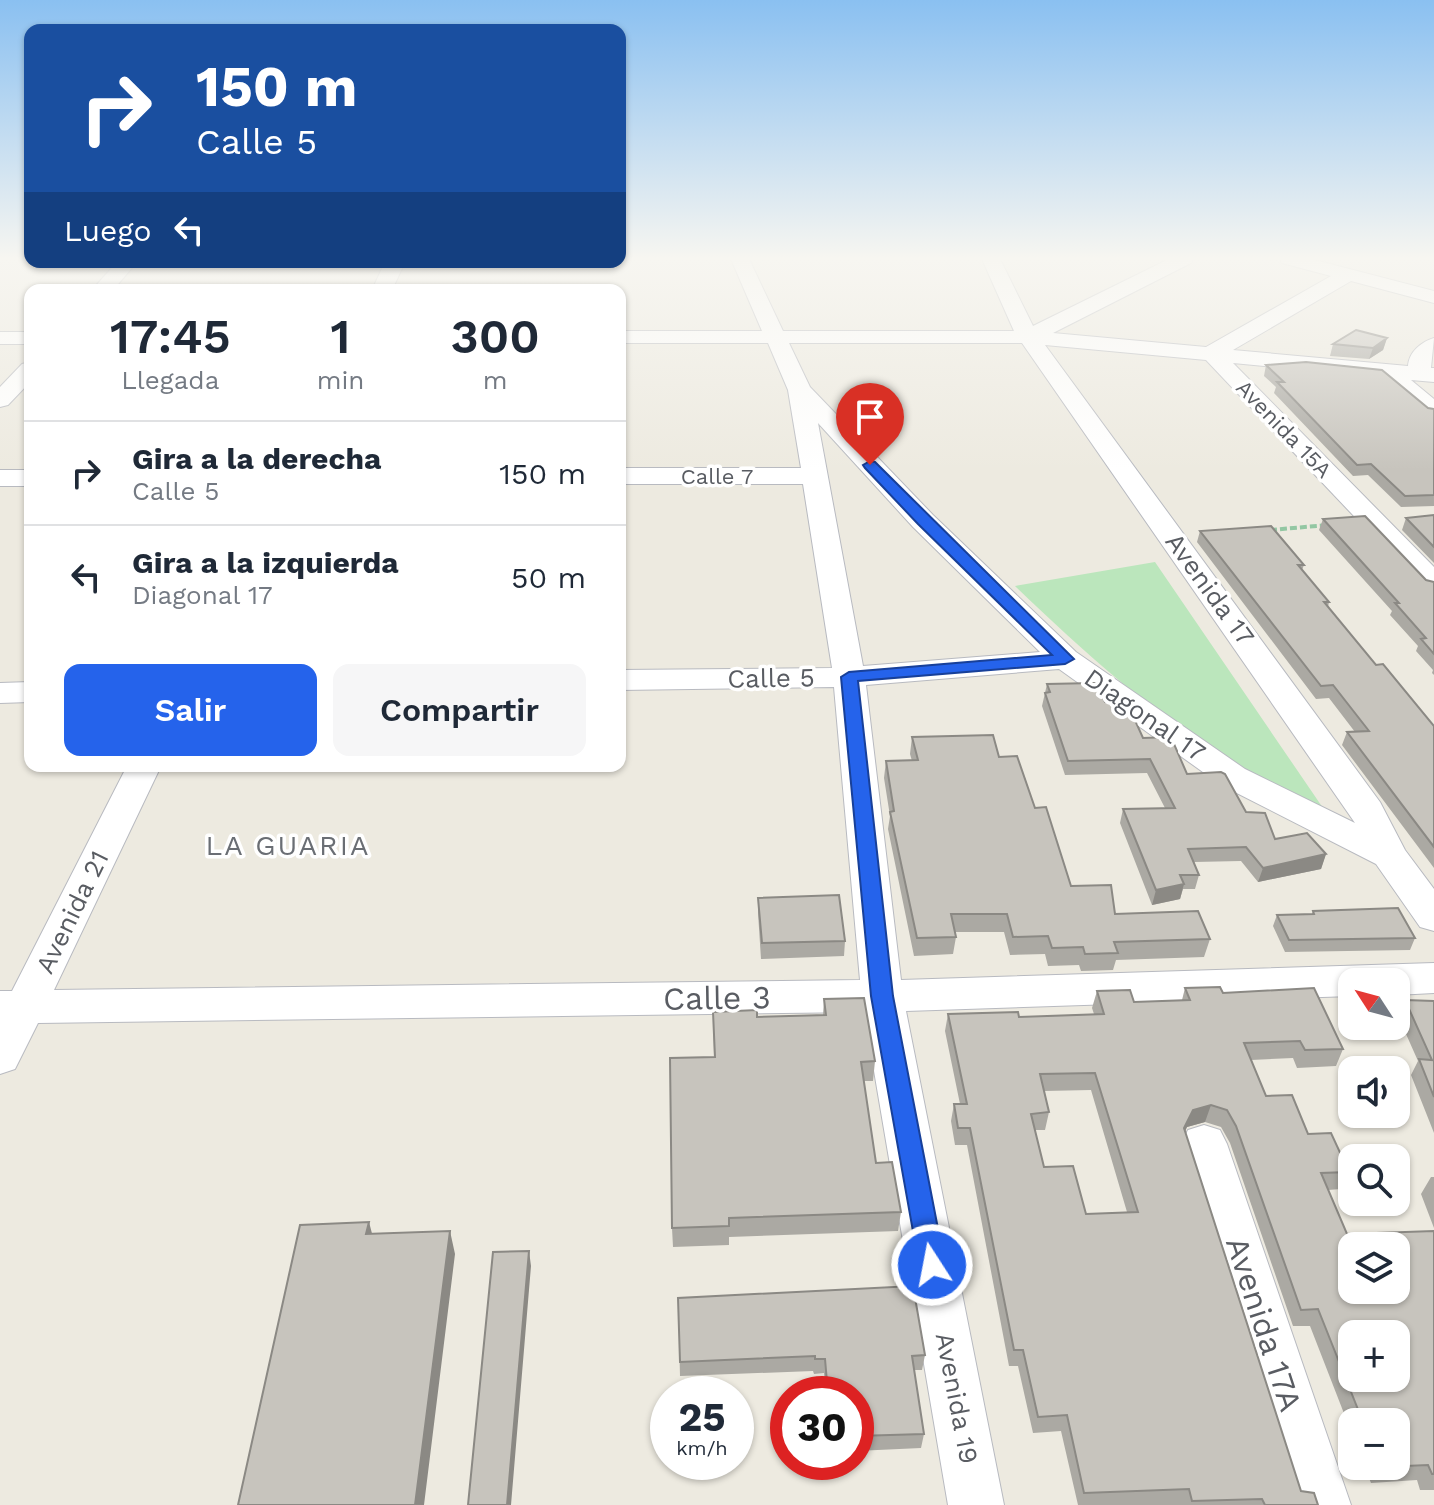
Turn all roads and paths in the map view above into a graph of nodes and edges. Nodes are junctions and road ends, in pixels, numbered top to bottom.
1 (772, 329) edge
2 (1024, 329) edge
3 (1044, 329) edge
4 (1252, 329) edge
5 (775, 335) junction
6 (626, 337) edge
7 (1028, 337) junction
8 (0, 338) edge
9 (24, 338) edge
10 (1434, 345) edge
11 (1211, 353) junction
12 (1387, 371) junction
13 (1427, 374) edge
14 (24, 375) edge
15 (800, 390) junction
16 (0, 400) edge
17 (1434, 411) edge
18 (626, 476) edge
19 (813, 476) junction
20 (0, 478) edge
21 (24, 478) edge
22 (1404, 519) edge
23 (1373, 521) junction
24 (1265, 530) edge
25 (1434, 584) edge
26 (1065, 659) junction
27 (849, 677) junction
28 (626, 680) edge
29 (24, 692) edge
30 (0, 693) edge
31 (141, 772) edge
32 (1389, 855) junction
33 (1434, 917) edge
34 (1434, 978) edge
35 (882, 996) junction
36 (13, 1006) edge
37 (0, 1057) edge
38 (1204, 1144) dead end
39 (976, 1505) edge
40 (1323, 1505) edge

1 - 5 street, Avenida 19
2 - 7 street, Avenida 17
3 - 7 street
4 - 11 street, Avenida 15A
5 - 6 street
5 - 7 street
5 - 15 street, Avenida 19
7 - 11 street
7 - 32 street, Avenida 17
8 - 9 street
10 - 13 street
11 - 12 street
11 - 23 street, Avenida 15A
12 - 13 street
12 - 17 street
14 - 16 street
15 - 19 street, Avenida 19
15 - 26 street, Diagonal 17
18 - 19 street, Calle 7
19 - 27 street, Avenida 19
20 - 21 street
22 - 23 street
23 - 24 path
23 - 25 street, Avenida 15A
26 - 27 street, Calle 5
26 - 32 street, Diagonal 17
27 - 28 street, Calle 5
27 - 35 street, Avenida 19
29 - 30 street
31 - 36 street, Avenida 21
32 - 33 street, Avenida 17
34 - 35 street, Calle 3
35 - 36 street, Calle 3
35 - 39 street, Avenida 19
36 - 37 street, Avenida 21
38 - 40 street, Avenida 17A

